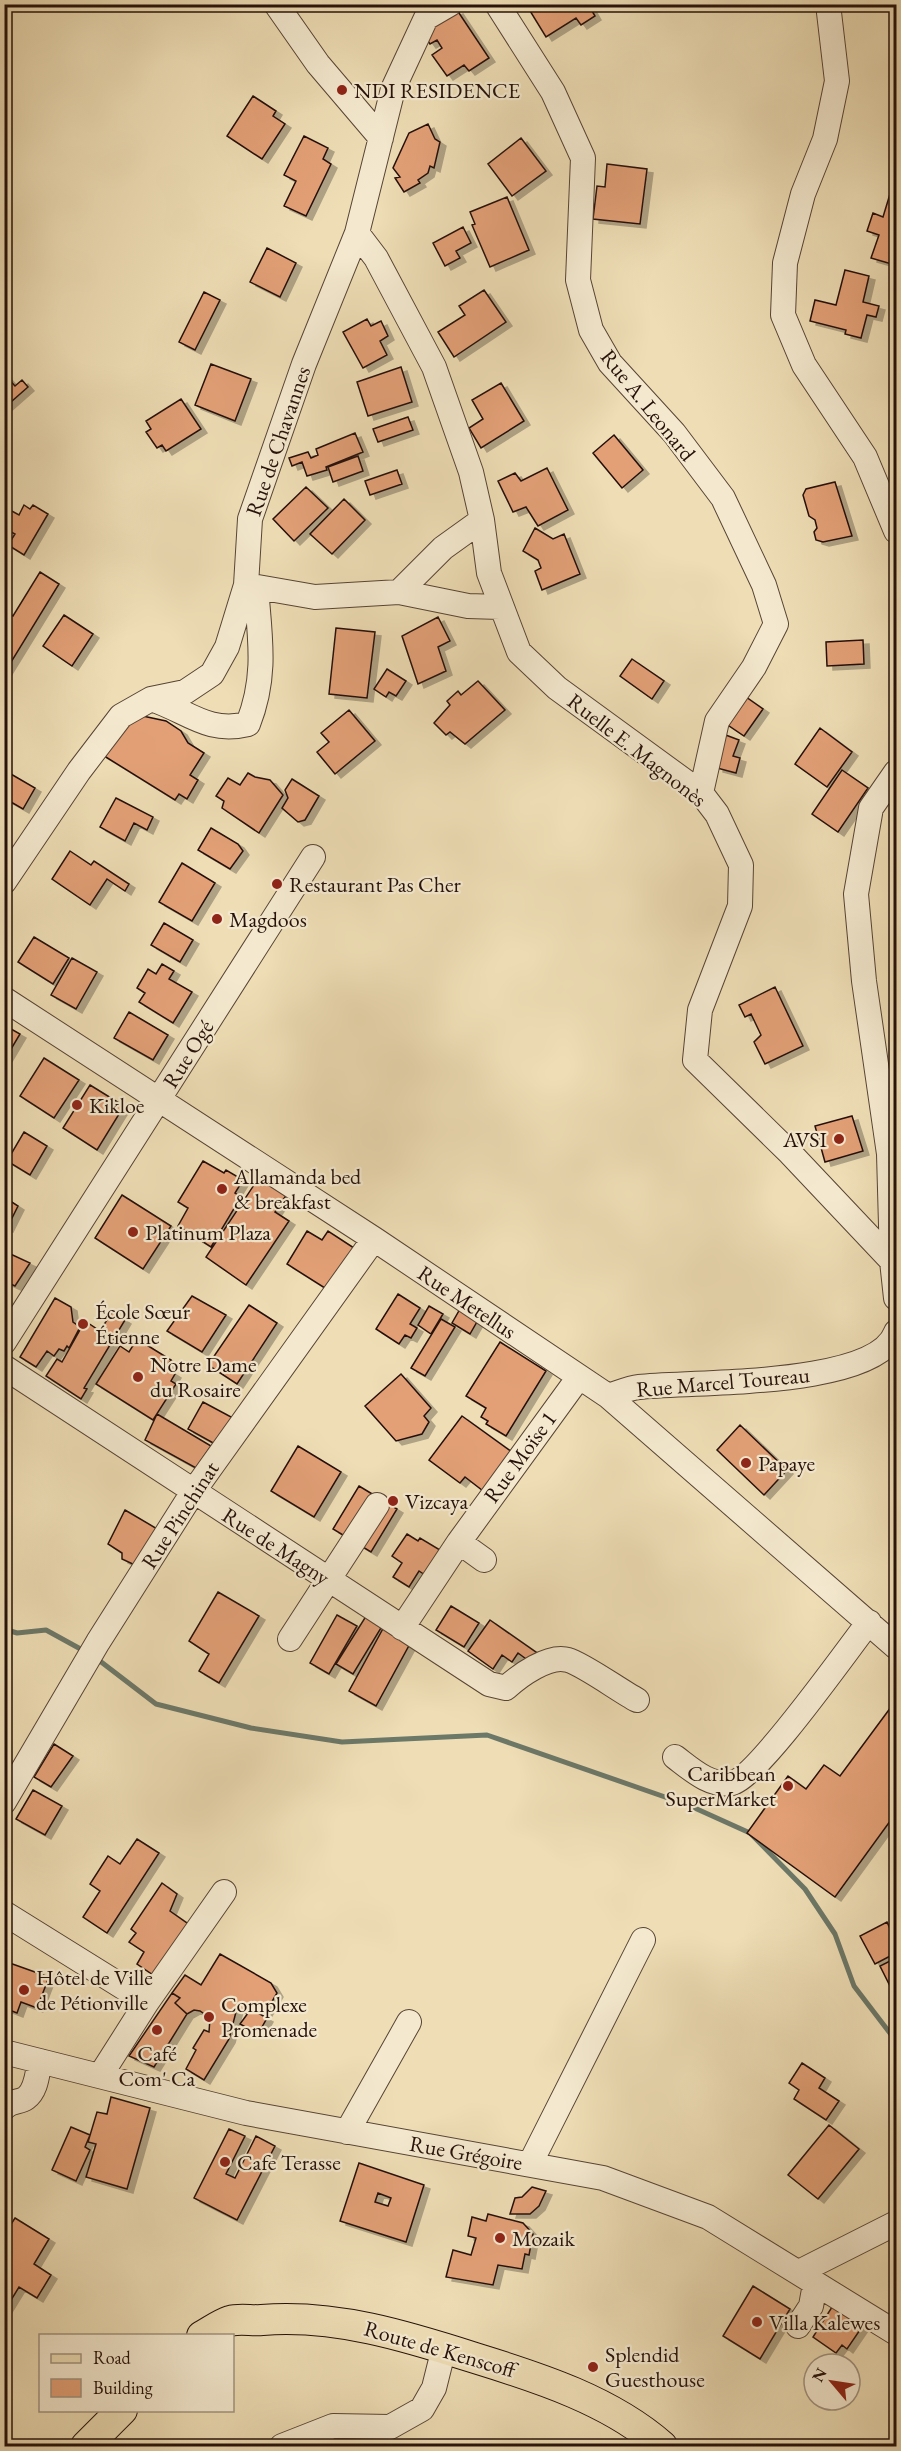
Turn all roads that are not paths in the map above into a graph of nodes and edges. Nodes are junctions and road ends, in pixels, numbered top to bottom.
1 (276, 4) edge
2 (450, 4) edge
3 (497, 4) edge
4 (828, 4) edge
5 (381, 138) junction
6 (357, 233) junction
7 (483, 520) junction
8 (897, 531) edge
9 (251, 586) junction
10 (399, 592) junction
11 (500, 607) junction
12 (152, 699) junction
13 (897, 772) edge
14 (701, 793) junction
15 (313, 857) dead end
16 (4, 882) edge
17 (4, 999) edge
18 (160, 1099) junction
19 (374, 1239) junction
20 (892, 1261) junction
21 (897, 1298) edge
22 (897, 1332) edge
23 (4, 1342) edge
24 (4, 1367) edge
25 (579, 1377) junction
26 (608, 1396) junction
27 (193, 1492) junction
28 (377, 1505) dead end
29 (459, 1542) junction
30 (484, 1560) dead end
31 (328, 1580) junction
32 (869, 1622) junction
33 (402, 1628) junction
34 (290, 1639) dead end
35 (897, 1647) edge
36 (637, 1700) dead end
37 (675, 1757) dead end
38 (4, 1802) edge
39 (224, 1892) dead end
40 (4, 1913) edge
41 (643, 1940) dead end
42 (147, 2002) junction
43 (409, 2022) dead end
44 (5, 2056) edge
45 (40, 2061) junction
46 (100, 2076) junction
47 (6, 2102) edge
48 (347, 2132) junction
49 (530, 2164) junction
50 (897, 2223) edge
51 (807, 2278) junction
52 (798, 2326) dead end
53 (897, 2333) edge
54 (206, 2334) edge
55 (444, 2348) junction
56 (120, 2412) edge
57 (86, 2446) edge
58 (282, 2446) edge
59 (662, 2446) edge

1 - 5 street
2 - 5 street, Rue de Chavannes
3 - 14 street, Rue A. Leonard
4 - 8 street
5 - 6 street, Rue de Chavannes
6 - 7 street, Ruelle E. Magnonès
6 - 9 street, Rue de Chavannes
7 - 10 street
7 - 11 street, Ruelle E. Magnonès
9 - 10 street
9 - 12 street, Rue de Chavannes
9 - 12 street
10 - 11 street
11 - 14 street, Ruelle E. Magnonès
12 - 16 street, Rue de Chavannes
13 - 20 street
14 - 20 street, Ruelle E. Magnonès
15 - 18 street, Rue Ogé
17 - 18 street, Rue Metellus
18 - 19 street, Rue Metellus
18 - 23 street, Rue Ogé
19 - 25 street, Rue Metellus
19 - 27 street, Rue Pinchinat
20 - 21 street
22 - 26 street, Rue Marcel Toureau
24 - 27 street, Rue de Magny
25 - 26 street, Rue Metellus
25 - 29 street, Rue Moïse 1
26 - 32 street, Rue Metellus
27 - 31 street, Rue de Magny
27 - 38 street, Rue Pinchinat
28 - 31 street
29 - 30 street
29 - 33 street, Rue Moïse 1
31 - 33 street, Rue de Magny
31 - 34 street
32 - 35 street, Rue Metellus
32 - 37 street
33 - 36 street, Rue de Magny
39 - 42 street
40 - 42 street
41 - 49 street
42 - 46 street
43 - 48 street
44 - 45 street, Rue Grégoire
45 - 46 street, Rue Grégoire
45 - 47 street
46 - 48 street, Rue Grégoire
48 - 49 street, Rue Grégoire
49 - 51 street, Rue Grégoire
50 - 51 street
51 - 52 street
51 - 53 street, Rue Grégoire
54 - 55 main road, Route de Kenscoff
55 - 58 street
55 - 59 main road, Route de Kenscoff
56 - 57 main road

